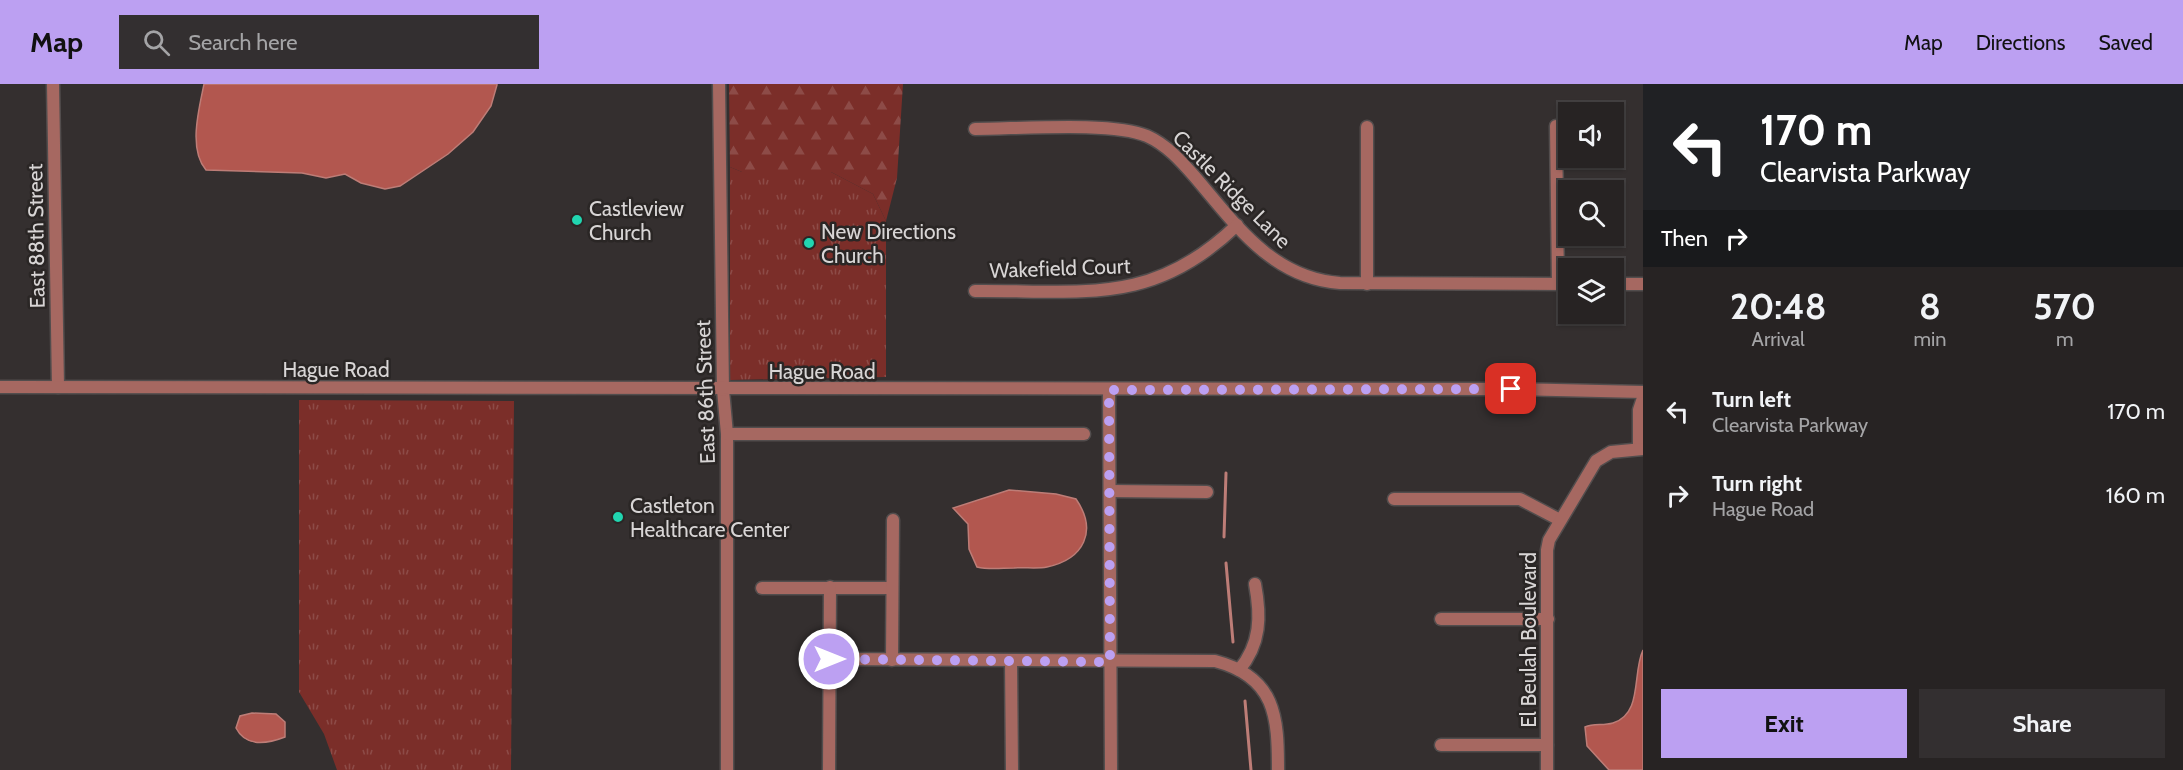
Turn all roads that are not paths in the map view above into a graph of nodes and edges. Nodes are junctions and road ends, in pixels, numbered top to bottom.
1 (53, 84) edge
2 (719, 84) edge
3 (1556, 126) dead end
4 (1367, 127) dead end
5 (975, 129) dead end
6 (1237, 225) junction
7 (1562, 258) edge
8 (1367, 284) junction
9 (1558, 284) edge
10 (1624, 284) edge
11 (1643, 284) edge
12 (975, 291) dead end
13 (0, 387) edge
14 (58, 387) junction
15 (723, 390) junction
16 (1109, 390) junction
17 (1643, 392) edge
18 (1643, 398) edge
19 (727, 434) junction
20 (1084, 434) dead end
21 (1641, 449) edge
22 (1110, 491) junction
23 (1207, 492) dead end
24 (1394, 500) dead end
25 (893, 520) dead end
26 (1560, 520) junction
27 (1255, 584) dead end
28 (830, 587) junction
29 (762, 588) dead end
30 (892, 588) junction
31 (1441, 619) dead end
32 (1548, 619) junction
33 (829, 659) junction
34 (892, 660) junction
35 (1011, 661) junction
36 (1110, 662) junction
37 (1239, 670) junction
38 (1441, 745) dead end
39 (1547, 745) junction
40 (727, 770) edge
41 (829, 770) edge
42 (1012, 770) edge
43 (1111, 770) edge
44 (1278, 770) edge
45 (1547, 770) edge

1 - 14 street, East 88th Street
2 - 15 street, East 86th Street
3 - 7 street
4 - 8 street
5 - 6 street, Castle Ridge Lane
6 - 8 street, Castle Ridge Lane
6 - 12 street, Wakefield Court
8 - 9 street, Castle Ridge Lane
10 - 11 street
13 - 14 street, Hague Road
14 - 15 street, Hague Road
15 - 16 street, Hague Road
15 - 19 street, East 86th Street
16 - 17 street, Hague Road
16 - 22 street
18 - 21 street, El Beulah Boulevard
19 - 20 street
19 - 40 street, East 86th Street
21 - 26 street, El Beulah Boulevard
22 - 23 street
22 - 36 street
24 - 26 street
25 - 30 street
26 - 32 street, El Beulah Boulevard
27 - 37 street
28 - 29 street
28 - 30 street
28 - 33 street
30 - 34 street
31 - 32 street
32 - 39 street, El Beulah Boulevard
33 - 34 street
33 - 41 street
34 - 35 street
35 - 36 street
35 - 42 street
36 - 37 street
36 - 43 street
37 - 44 street
38 - 39 street
39 - 45 street, El Beulah Boulevard

